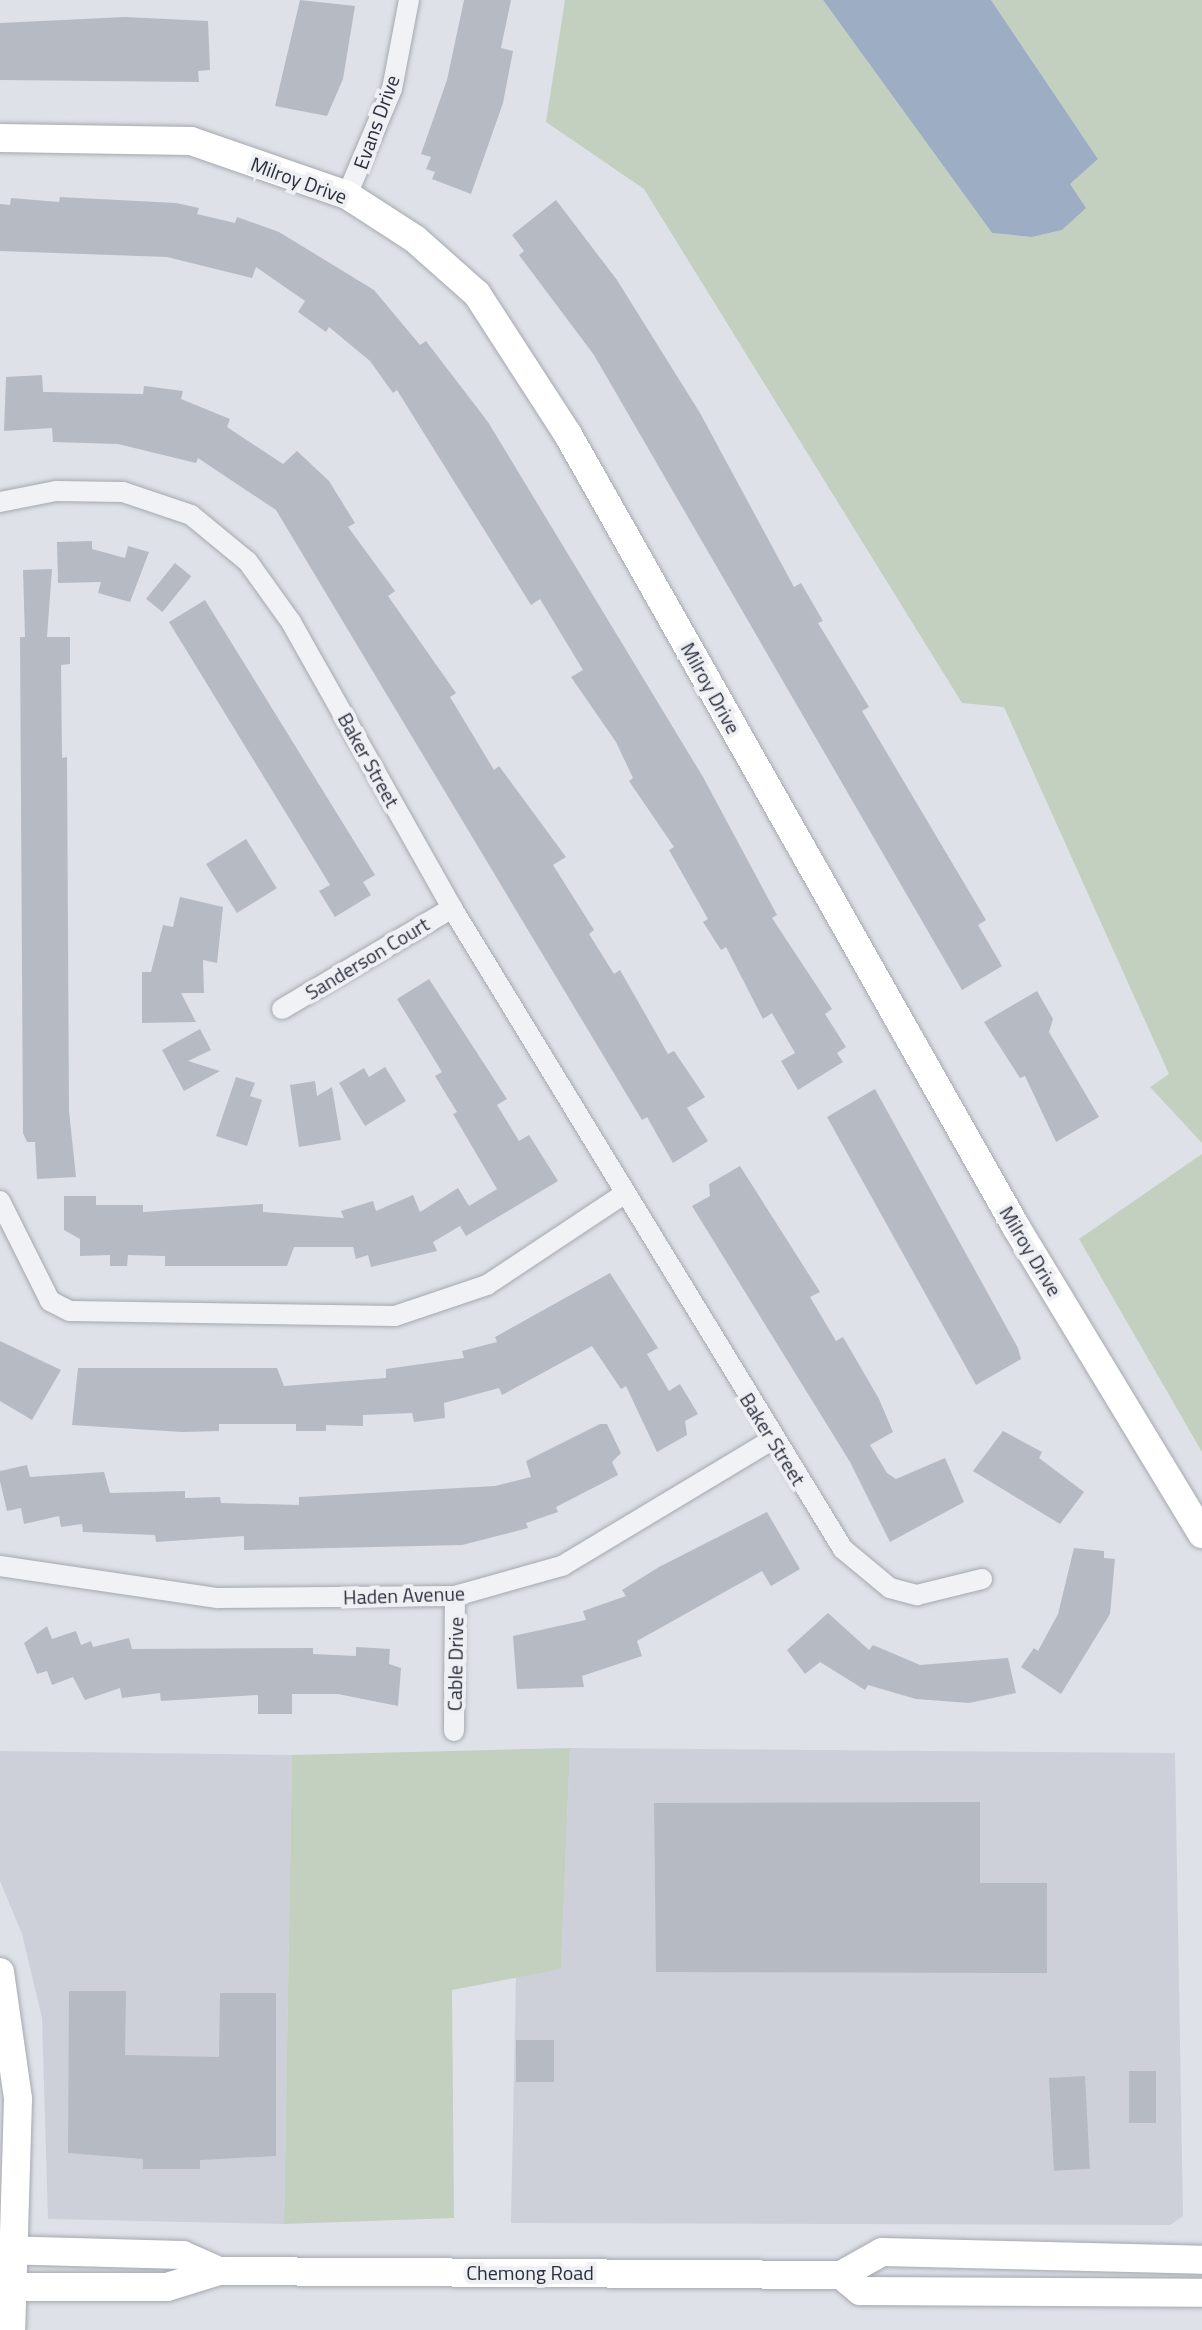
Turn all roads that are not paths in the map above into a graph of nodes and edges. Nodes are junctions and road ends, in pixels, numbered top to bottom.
1 (409, 0) edge
2 (0, 138) edge
3 (347, 195) junction
4 (0, 502) edge
5 (452, 908) junction
6 (282, 1009) dead end
7 (624, 1194) junction
8 (0, 1201) edge
9 (772, 1440) junction
10 (1202, 1534) edge
11 (0, 1566) edge
12 (982, 1579) dead end
13 (455, 1596) junction
14 (454, 1731) dead end
15 (0, 1972) edge
16 (7, 2251) edge
17 (1202, 2260) edge
18 (219, 2271) junction
19 (841, 2275) junction
20 (6, 2287) edge
21 (1202, 2293) edge
22 (11, 2330) edge

1 - 3 street, Evans Drive
2 - 3 street, Milroy Drive
3 - 10 street, Milroy Drive
4 - 5 street, Baker Street
5 - 6 street, Sanderson Court
5 - 7 street, Baker Street
7 - 8 street
7 - 9 street, Baker Street
9 - 12 street, Baker Street
9 - 13 street, Haden Avenue
11 - 13 street, Haden Avenue
13 - 14 street, Cable Drive
15 - 16 street
16 - 18 street, Chemong Road
16 - 20 street
17 - 19 street, Chemong Road
18 - 19 street, Chemong Road
18 - 20 street, Chemong Road
19 - 21 street, Chemong Road
20 - 22 street

